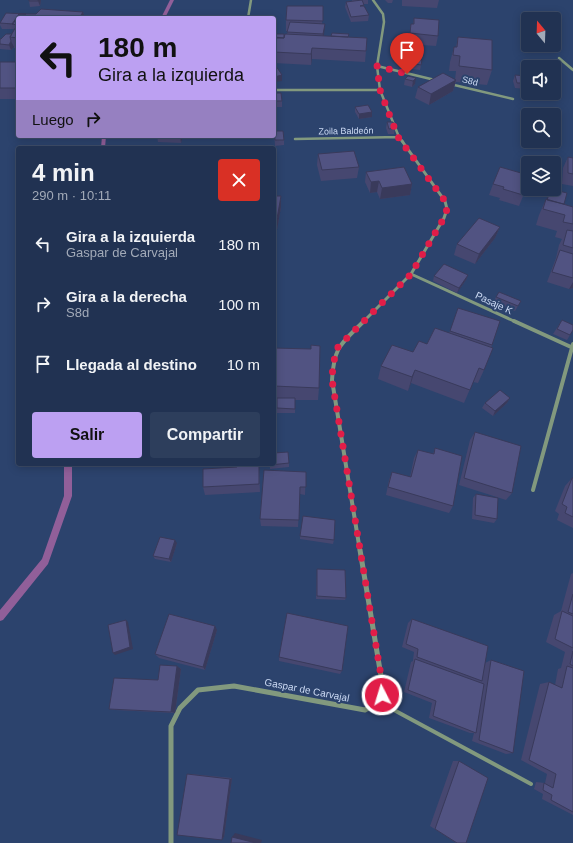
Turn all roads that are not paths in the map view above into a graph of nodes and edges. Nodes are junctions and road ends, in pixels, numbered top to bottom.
1 (251, 0) edge
2 (373, 0) edge
3 (248, 16) edge
4 (559, 58) dead end
5 (377, 66) junction
6 (573, 70) edge
7 (438, 81) edge
8 (445, 83) edge
9 (276, 90) edge
10 (380, 90) junction
11 (513, 99) dead end
12 (398, 137) junction
13 (295, 139) dead end
14 (411, 274) junction
15 (572, 346) edge
16 (534, 490) dead end
17 (379, 702) junction
18 (531, 784) dead end
19 (171, 843) edge

1 - 3 street
2 - 5 street
4 - 6 street
5 - 7 street
5 - 10 street
8 - 11 street, S8d
9 - 10 street
10 - 12 street
12 - 13 street, Zoila Baldeón
12 - 14 street
14 - 15 street, Pasaje K
14 - 17 street
15 - 16 street, Pasaje K
17 - 18 lane
17 - 19 street, Gaspar de Carvajal

